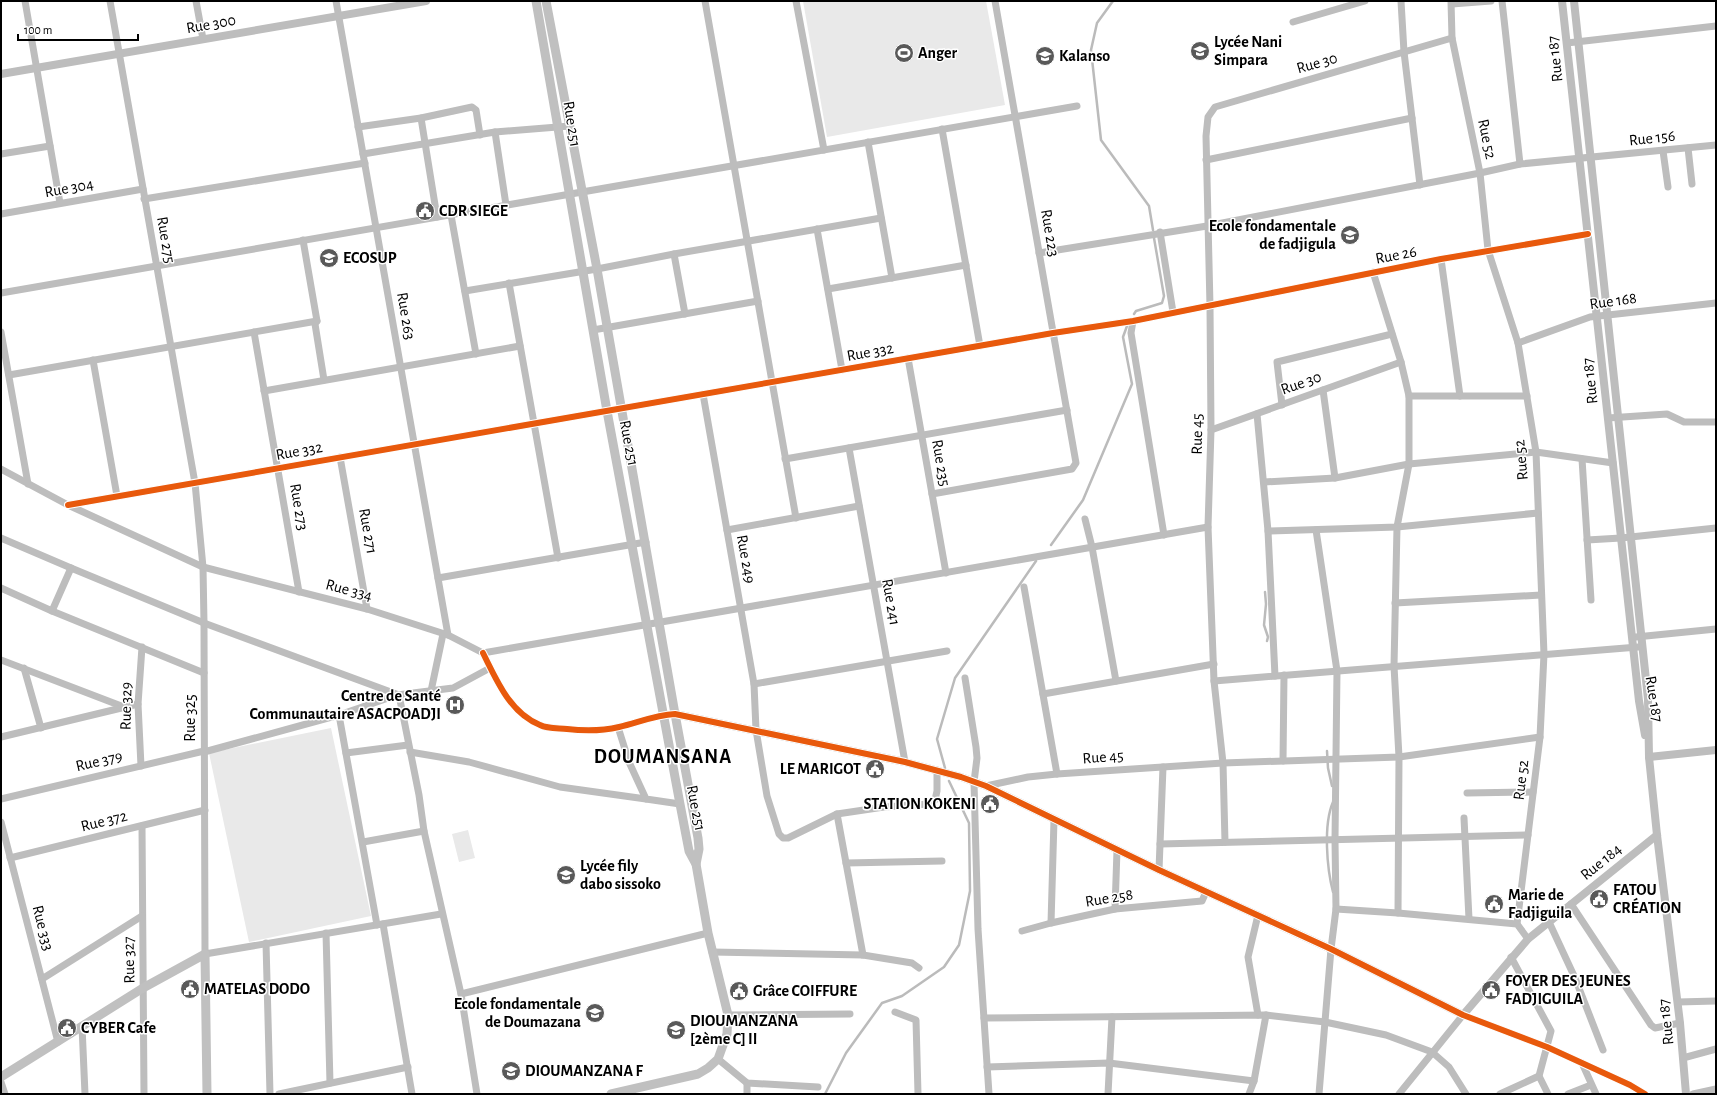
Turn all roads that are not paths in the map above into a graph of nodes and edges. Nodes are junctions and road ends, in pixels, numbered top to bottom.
1 (25, 1) edge
2 (110, 1) edge
3 (196, 1) edge
4 (336, 1) edge
5 (426, 1) edge
6 (536, 1) edge
7 (546, 1) edge
8 (704, 1) edge
9 (796, 1) edge
10 (995, 1) edge
11 (1365, 1) edge
12 (1401, 1) edge
13 (1491, 1) edge
14 (1502, 1) edge
15 (1562, 1) edge
16 (1574, 1) edge
17 (1452, 3) edge
18 (339, 16) junction
19 (1293, 22) dead end
20 (1716, 26) edge
21 (1452, 38) junction
22 (203, 39) junction
23 (1578, 42) junction
24 (1567, 43) junction
25 (1404, 52) junction
26 (119, 54) junction
27 (37, 68) junction
28 (1, 74) edge
29 (1077, 106) dead end
30 (1215, 107) joint
31 (1015, 116) junction
32 (421, 118) junction
33 (1412, 118) junction
34 (570, 126) junction
35 (358, 127) junction
36 (558, 127) junction
37 (942, 129) junction
38 (495, 132) junction
39 (480, 135) junction
40 (868, 142) junction
41 (425, 144) junction
42 (1716, 145) edge
43 (50, 146) junction
44 (1688, 148) junction
45 (824, 150) junction
46 (1663, 151) junction
47 (1, 154) edge
48 (363, 154) junction
49 (1580, 158) junction
50 (1590, 158) junction
51 (1206, 160) junction
52 (365, 163) junction
53 (1520, 164) junction
54 (734, 165) junction
55 (1480, 173) junction
56 (1692, 184) dead end
57 (1420, 185) junction
58 (1668, 187) dead end
59 (143, 189) junction
60 (582, 193) junction
61 (569, 195) junction
62 (144, 199) junction
63 (60, 204) junction
64 (506, 205) junction
65 (1, 214) edge
66 (451, 214) junction
67 (438, 217) junction
68 (881, 218) junction
69 (1207, 226) junction
70 (376, 228) junction
71 (817, 229) junction
72 (1160, 232) junction
73 (1588, 234) junction
74 (303, 240) junction
75 (747, 242) junction
76 (1488, 250) junction
77 (1039, 253) junction
78 (674, 254) junction
79 (1441, 259) junction
80 (966, 265) junction
81 (156, 266) junction
82 (597, 269) junction
83 (583, 272) junction
84 (1373, 272) junction
85 (892, 278) junction
86 (509, 283) junction
87 (828, 289) junction
88 (465, 291) junction
89 (1, 293) edge
90 (758, 301) junction
91 (1716, 303) edge
92 (1210, 306) junction
93 (1173, 312) junction
94 (684, 314) junction
95 (1607, 315) junction
96 (1597, 316) junction
97 (317, 321) junction
98 (1133, 321) junction
99 (607, 328) junction
100 (593, 330) junction
101 (1, 332) edge
102 (254, 332) junction
103 (1054, 333) junction
104 (1392, 334) junction
105 (1518, 343) junction
106 (170, 346) junction
107 (520, 346) junction
108 (980, 346) junction
109 (476, 354) junction
110 (908, 358) junction
111 (93, 360) junction
112 (1401, 362) junction
113 (401, 367) junction
114 (842, 370) junction
115 (9, 374) junction
116 (324, 380) junction
117 (772, 382) junction
118 (264, 390) junction
119 (1324, 390) junction
120 (703, 394) junction
121 (1409, 396) junction
122 (1460, 396) junction
123 (1527, 396) junction
124 (1282, 405) junction
125 (621, 408) junction
126 (1067, 410) junction
127 (607, 411) junction
128 (1257, 414) junction
129 (1608, 418) junction
130 (1618, 418) junction
131 (1716, 422) edge
132 (534, 424) junction
133 (1211, 430) junction
134 (922, 435) junction
135 (414, 445) junction
136 (849, 448) junction
137 (1536, 452) junction
138 (340, 458) junction
139 (785, 459) junction
140 (1582, 459) junction
141 (1613, 463) junction
142 (1409, 464) junction
143 (278, 468) junction
144 (1, 469) edge
145 (1335, 478) junction
146 (1264, 482) junction
147 (194, 483) junction
148 (28, 484) junction
149 (932, 494) junction
150 (117, 496) junction
151 (68, 505) junction
152 (859, 506) junction
153 (1538, 513) junction
154 (796, 518) junction
155 (1085, 519) dead end
156 (1208, 527) junction
157 (1397, 527) junction
158 (1716, 528) edge
159 (727, 530) junction
160 (1316, 530) junction
161 (1268, 531) junction
162 (1164, 535) junction
163 (1631, 537) junction
164 (1, 538) edge
165 (1621, 538) junction
166 (1587, 540) junction
167 (646, 542) junction
168 (632, 544) junction
169 (1092, 547) junction
170 (558, 558) junction
171 (203, 567) junction
172 (71, 568) junction
173 (946, 573) junction
174 (438, 578) junction
175 (873, 586) junction
176 (1024, 587) dead end
177 (1, 588) edge
178 (299, 592) junction
179 (1541, 595) junction
180 (1591, 600) dead end
181 (1395, 603) junction
182 (741, 609) junction
183 (367, 610) junction
184 (1639, 610) junction
185 (52, 611) junction
186 (1629, 611) junction
187 (204, 623) junction
188 (660, 623) junction
189 (648, 625) junction
190 (1716, 629) edge
191 (445, 635) junction
192 (1642, 637) junction
193 (1632, 638) junction
194 (142, 647) junction
195 (1633, 647) junction
196 (1643, 647) junction
197 (947, 651) dead end
198 (483, 653) junction
199 (1544, 654) junction
200 (1, 660) edge
201 (887, 661) junction
202 (1214, 664) junction
203 (1394, 666) junction
204 (24, 668) junction
205 (490, 668) junction
206 (1337, 671) junction
207 (204, 673) junction
208 (1284, 675) junction
209 (1275, 676) junction
210 (966, 678) dead end
211 (1116, 681) junction
212 (1214, 681) junction
213 (754, 684) junction
214 (431, 691) junction
215 (1043, 694) junction
216 (399, 695) junction
217 (138, 704) junction
218 (124, 708) junction
219 (664, 714) junction
220 (675, 714) junction
221 (339, 715) junction
222 (618, 727) junction
223 (41, 728) junction
224 (756, 730) junction
225 (1, 737) edge
226 (1540, 737) junction
227 (409, 749) junction
228 (1716, 750) edge
229 (204, 751) junction
230 (346, 753) junction
231 (1399, 757) junction
232 (1649, 757) junction
233 (1336, 759) junction
234 (1283, 761) junction
235 (905, 762) junction
236 (1223, 763) junction
237 (141, 766) junction
238 (1162, 767) junction
239 (936, 770) junction
240 (1057, 774) junction
241 (974, 782) junction
242 (986, 786) junction
243 (1533, 792) junction
244 (1467, 793) dead end
245 (1, 799) edge
246 (646, 799) junction
247 (680, 804) junction
248 (204, 810) junction
249 (837, 814) junction
250 (1464, 818) dead end
251 (1054, 820) junction
252 (1, 822) edge
253 (142, 826) junction
254 (424, 831) junction
255 (1528, 835) junction
256 (1657, 835) junction
257 (1465, 836) junction
258 (1399, 838) junction
259 (1334, 840) junction
260 (363, 842) junction
261 (1225, 842) junction
262 (1160, 844) junction
263 (1117, 850) junction
264 (10, 858) junction
265 (942, 861) dead end
266 (846, 863) junction
267 (696, 864) junction
268 (1159, 870) junction
269 (1206, 892) junction
270 (1572, 904) junction
271 (1115, 909) junction
272 (1336, 909) junction
273 (1398, 913) junction
274 (441, 914) junction
275 (1258, 915) junction
276 (142, 916) junction
277 (1469, 919) junction
278 (1549, 922) junction
279 (1051, 923) junction
280 (380, 924) junction
281 (1517, 924) junction
282 (1022, 931) dead end
283 (326, 933) junction
284 (708, 933) junction
285 (1528, 939) junction
286 (266, 943) junction
287 (1331, 948) junction
288 (712, 952) junction
289 (204, 954) junction
290 (863, 955) junction
291 (1511, 957) junction
292 (919, 968) dead end
293 (42, 980) junction
294 (143, 988) junction
295 (461, 994) junction
296 (1678, 1002) junction
297 (1716, 1002) edge
298 (895, 1012) dead end
299 (850, 1014) dead end
300 (728, 1015) junction
301 (1258, 1015) junction
302 (1266, 1015) junction
303 (1463, 1015) junction
304 (1112, 1017) junction
305 (984, 1018) junction
306 (1325, 1022) junction
307 (1680, 1023) junction
308 (82, 1026) junction
309 (58, 1042) junction
310 (1547, 1047) junction
311 (1716, 1049) edge
312 (1603, 1050) dead end
313 (1432, 1052) junction
314 (1684, 1058) junction
315 (718, 1059) junction
316 (1110, 1063) junction
317 (1582, 1063) junction
318 (408, 1067) junction
319 (987, 1067) junction
320 (1539, 1076) junction
321 (1, 1077) edge
322 (1254, 1081) junction
323 (1, 1082) edge
324 (330, 1083) junction
325 (747, 1083) junction
326 (1591, 1085) junction
327 (1630, 1085) junction
328 (818, 1087) dead end
329 (1716, 1089) edge
330 (634, 1092) edge
331 (5, 1094) edge
332 (85, 1094) edge
333 (144, 1094) edge
334 (207, 1094) edge
335 (270, 1094) edge
336 (279, 1094) edge
337 (412, 1094) edge
338 (477, 1094) edge
339 (611, 1094) edge
340 (747, 1094) edge
341 (918, 1094) edge
342 (989, 1094) edge
343 (1108, 1094) edge
344 (1249, 1094) edge
345 (1319, 1094) edge
346 (1399, 1094) edge
347 (1466, 1094) edge
348 (1500, 1094) edge
349 (1548, 1094) edge
350 (1568, 1094) edge
351 (1596, 1094) edge
352 (1634, 1094) edge
353 (1645, 1094) edge
354 (1686, 1094) edge
355 (1693, 1094) edge

1 - 27 street
2 - 26 street, Rue 275
3 - 22 street
4 - 18 street, Rue 263
5 - 18 street, Rue 300
6 - 36 main road, Rue 251
7 - 34 main road, Rue 251
8 - 54 street
9 - 45 street
10 - 31 street, Rue 223
11 - 19 street
12 - 25 street
13 - 17 street
14 - 53 street
15 - 24 street, Rue 187
16 - 23 street, Rue 187
17 - 21 street, Rue 52
18 - 22 street, Rue 300
18 - 35 street, Rue 263
20 - 23 street
21 - 25 street, Rue 30
21 - 55 street, Rue 52
22 - 26 street, Rue 300
23 - 24 street
23 - 50 street, Rue 187
24 - 49 street, Rue 187
25 - 30 street, Rue 30
25 - 33 street
26 - 27 street, Rue 300
26 - 59 street, Rue 275
27 - 28 street, Rue 300
27 - 43 street
29 - 31 street
30 - 51 street, Rue 45
31 - 37 street
31 - 77 street, Rue 223
32 - 35 street
32 - 39 street
32 - 41 street
33 - 51 street
33 - 57 street
34 - 36 street
34 - 60 main road, Rue 251
35 - 48 street, Rue 263
36 - 38 street
36 - 61 main road, Rue 251
37 - 40 street
37 - 80 street
38 - 39 street
38 - 64 street
39 - 41 street
40 - 45 street
40 - 68 street
41 - 48 street
41 - 67 street
42 - 44 street, Rue 156
43 - 47 street
43 - 63 street
44 - 46 street, Rue 156
44 - 56 street
45 - 54 street
46 - 50 street, Rue 156
46 - 58 street
48 - 52 street, Rue 263
49 - 50 street, Rue 156
49 - 53 street, Rue 156
49 - 73 street, Rue 187
50 - 95 street, Rue 187
51 - 69 street, Rue 45
52 - 62 street
52 - 70 street, Rue 263
53 - 55 street, Rue 156
54 - 60 street
54 - 75 street
55 - 57 street, Rue 156
55 - 76 street, Rue 52
57 - 69 street, Rue 156
59 - 62 street, Rue 275
59 - 63 street, Rue 304
60 - 61 street
60 - 82 main road, Rue 251
61 - 64 street
61 - 83 main road, Rue 251
62 - 81 street, Rue 275
63 - 65 street, Rue 304
64 - 66 street
66 - 67 street
66 - 88 street
67 - 70 street
68 - 71 street
68 - 85 street
69 - 72 street, Rue 156
69 - 92 street, Rue 45
70 - 74 street
70 - 113 street, Rue 263
71 - 75 street
71 - 87 street
72 - 77 street, Rue 156
72 - 93 street
73 - 76 street, Rue 26
73 - 96 street, Rue 187
74 - 81 street
74 - 97 street
75 - 78 street
75 - 90 street
76 - 79 street, Rue 26
76 - 105 street, Rue 52
77 - 103 street, Rue 223
78 - 82 street
78 - 94 street
79 - 84 street, Rue 26
79 - 122 street
80 - 85 street
80 - 108 street
81 - 89 street
81 - 106 street, Rue 275
82 - 83 street
82 - 99 main road, Rue 251
83 - 86 street
83 - 100 main road, Rue 251
84 - 92 street, Rue 26
84 - 104 street
85 - 87 street
86 - 88 street
86 - 107 street
87 - 114 street
88 - 109 street
90 - 94 street
90 - 117 street
91 - 95 street, Rue 168
92 - 93 street, Rue 332
92 - 133 street, Rue 45
93 - 98 street, Rue 332
94 - 99 street
95 - 96 street, Rue 168
95 - 130 street, Rue 187
96 - 105 street, Rue 168
96 - 129 street, Rue 187
97 - 102 street
97 - 116 street
98 - 103 street, Rue 332
98 - 162 street
99 - 100 street
99 - 125 main road, Rue 251
100 - 127 main road, Rue 251
101 - 115 street
102 - 106 street
102 - 118 street, Rue 273
103 - 108 street, Rue 332
103 - 126 street, Rue 223
104 - 112 street
104 - 124 street
105 - 123 street, Rue 52
106 - 111 street
106 - 147 street, Rue 275
107 - 109 street
107 - 132 street
108 - 110 street, Rue 332
109 - 113 street
110 - 114 street, Rue 332
110 - 134 street, Rue 235
111 - 115 street
111 - 150 street
112 - 119 street, Rue 30
112 - 121 street
113 - 116 street
113 - 135 street, Rue 263
114 - 117 street, Rue 332
115 - 148 street
116 - 118 street
117 - 120 street, Rue 332
117 - 139 street
118 - 143 street, Rue 273
119 - 124 street, Rue 30
119 - 145 street
120 - 125 street, Rue 332
120 - 159 street, Rue 249
121 - 122 street
121 - 142 street
122 - 123 street
123 - 137 street, Rue 52
124 - 128 street, Rue 30
125 - 127 street, Rue 332
125 - 167 main road, Rue 251
126 - 134 street
126 - 149 street, Rue 223
127 - 132 street, Rue 332
127 - 168 main road, Rue 251
128 - 133 street, Rue 30
128 - 146 street
129 - 130 street
129 - 141 street, Rue 187
130 - 131 street
130 - 163 street, Rue 187
132 - 135 street, Rue 332
132 - 170 street
133 - 156 street, Rue 45
134 - 136 street
134 - 149 street, Rue 235
135 - 138 street, Rue 332
135 - 174 street, Rue 263
136 - 139 street
136 - 152 street, Rue 241
137 - 140 street
137 - 142 street
137 - 153 street, Rue 52
138 - 143 street, Rue 332
138 - 183 street, Rue 271
139 - 154 street
140 - 141 street
140 - 166 street
141 - 165 street, Rue 187
142 - 145 street
142 - 157 street
143 - 147 street, Rue 332
143 - 178 street, Rue 273
144 - 148 street, Rue 334
145 - 146 street
146 - 161 street
147 - 150 street, Rue 332
147 - 171 street, Rue 325
148 - 151 street, Rue 334
149 - 173 street, Rue 235
150 - 151 street, Rue 332
151 - 171 street, Rue 334
152 - 154 street
152 - 175 street, Rue 241
153 - 157 street
153 - 179 street, Rue 52
154 - 159 street
155 - 169 street
156 - 162 street
156 - 202 street, Rue 45
157 - 160 street
157 - 181 street
158 - 163 street
159 - 182 street, Rue 249
160 - 161 street
160 - 206 street
161 - 209 street
162 - 169 street
163 - 165 street
163 - 184 street, Rue 187
164 - 172 street
165 - 166 street
165 - 186 street, Rue 187
166 - 180 street
167 - 168 street
167 - 188 main road, Rue 251
168 - 170 street
168 - 189 main road, Rue 251
169 - 173 street
169 - 211 street
170 - 174 street
171 - 178 street, Rue 334
171 - 187 street, Rue 325
172 - 185 street
172 - 187 street
173 - 175 street
174 - 191 street, Rue 263
175 - 182 street
175 - 201 street, Rue 241
176 - 215 street
177 - 185 street
178 - 183 street, Rue 334
179 - 181 street
179 - 199 street, Rue 52
181 - 203 street
182 - 188 street
182 - 213 street, Rue 249
183 - 191 street, Rue 334
184 - 186 street
184 - 192 street, Rue 187
185 - 194 street
186 - 193 street, Rue 187
187 - 207 street, Rue 325
187 - 216 street
188 - 189 street
188 - 220 main road, Rue 251
189 - 198 street
189 - 219 main road, Rue 251
190 - 192 street
191 - 198 street, Rue 334
191 - 214 street
192 - 193 street
192 - 196 street, Rue 187
193 - 195 street, Rue 187
194 - 207 street
194 - 217 street, Rue 329
195 - 196 street
195 - 199 street
195 - 232 street, Rue 187
196 - 232 street, Rue 187
197 - 201 street
198 - 205 street
199 - 203 street
199 - 226 street, Rue 52
200 - 204 street
201 - 213 street
201 - 235 street, Rue 241
202 - 211 street
202 - 212 street, Rue 45
203 - 206 street
203 - 231 street
204 - 218 street
204 - 223 street
205 - 214 street, Rue 379
205 - 222 street
206 - 208 street
206 - 233 street
207 - 229 street, Rue 325
208 - 209 street
208 - 234 street
209 - 212 street
210 - 241 street
211 - 215 street
212 - 236 street, Rue 45
213 - 224 street, Rue 249
214 - 216 street, Rue 379
215 - 240 street
216 - 221 street, Rue 379
216 - 227 street
217 - 218 street
217 - 237 street, Rue 329
218 - 223 street
219 - 220 street
219 - 222 street
219 - 247 main road, Rue 251
220 - 224 street
220 - 267 main road, Rue 251
221 - 229 street, Rue 379
221 - 230 street
222 - 246 street
223 - 225 street
224 - 235 street
224 - 249 street, Rue 249
226 - 231 street
226 - 243 street, Rue 52
227 - 230 street
227 - 246 street
227 - 254 street
228 - 232 street
229 - 237 street, Rue 379
229 - 248 street, Rue 325
230 - 260 street
231 - 233 street
231 - 258 street
232 - 256 street, Rue 187
233 - 234 street
233 - 259 street
234 - 236 street
235 - 239 street
236 - 238 street, Rue 45
236 - 261 street, Rue 45
237 - 245 street, Rue 379
238 - 240 street, Rue 45
238 - 262 street
239 - 241 street
239 - 249 street
240 - 242 street, Rue 45
241 - 242 street
241 - 305 street
242 - 251 street
243 - 244 street
243 - 255 street, Rue 52
246 - 247 street
247 - 267 main road, Rue 251
248 - 253 street, Rue 372
248 - 289 street, Rue 325
249 - 266 street
250 - 257 street
251 - 263 street
251 - 279 street
252 - 264 street, Rue 333
253 - 264 street, Rue 372
253 - 276 street, Rue 327
254 - 260 street
254 - 274 street
255 - 257 street
255 - 281 street, Rue 52
256 - 270 street, Rue 184
256 - 296 street, Rue 187
257 - 258 street
257 - 277 street
258 - 259 street
258 - 273 street
259 - 261 street
259 - 272 street
260 - 280 street
261 - 262 street
262 - 268 street
263 - 268 street
263 - 271 street
264 - 293 street, Rue 333
265 - 266 street
266 - 290 street
267 - 284 main road, Rue 251
268 - 269 street
269 - 271 street, Rue 258
269 - 275 street
270 - 278 street, Rue 184
270 - 307 street
271 - 279 street, Rue 258
272 - 273 street
272 - 287 street
273 - 277 street
274 - 280 street
274 - 295 street
275 - 287 street
275 - 301 street
276 - 293 street
276 - 294 street, Rue 327
277 - 281 street
278 - 285 street, Rue 184
278 - 312 street
279 - 282 street, Rue 258
280 - 283 street
280 - 318 street
281 - 285 street
283 - 286 street
283 - 324 street
284 - 288 main road, Rue 251
284 - 295 street
285 - 291 street, Rue 184
286 - 289 street
286 - 335 street
287 - 303 street
287 - 306 street
288 - 290 street
288 - 300 main road, Rue 251
289 - 294 main road
289 - 334 main road
290 - 292 street
291 - 303 street, Rue 184
291 - 310 street
293 - 309 street, Rue 333
294 - 308 main road
294 - 333 street, Rue 327
295 - 338 street
296 - 297 street
296 - 307 street, Rue 187
298 - 341 street
299 - 300 street
300 - 315 main road, Rue 251
301 - 302 street
301 - 304 street
302 - 306 street
302 - 322 street
303 - 310 street
303 - 313 street
304 - 305 street
304 - 316 street
305 - 319 street
306 - 313 street
306 - 345 street
307 - 314 street, Rue 187
308 - 309 main road
308 - 332 street
309 - 321 main road
310 - 317 street
310 - 320 street
311 - 314 street
313 - 346 street
313 - 347 street
314 - 354 street, Rue 187
315 - 325 street
315 - 330 main road
316 - 319 street
316 - 322 street
316 - 343 street
317 - 326 street
317 - 327 street
318 - 324 street
318 - 337 street
319 - 342 street
320 - 348 street
320 - 349 street
322 - 344 street
323 - 331 street
324 - 336 street
325 - 328 street
325 - 340 street
326 - 350 street
326 - 351 street
327 - 352 street
327 - 353 street
329 - 355 street
330 - 339 main road

